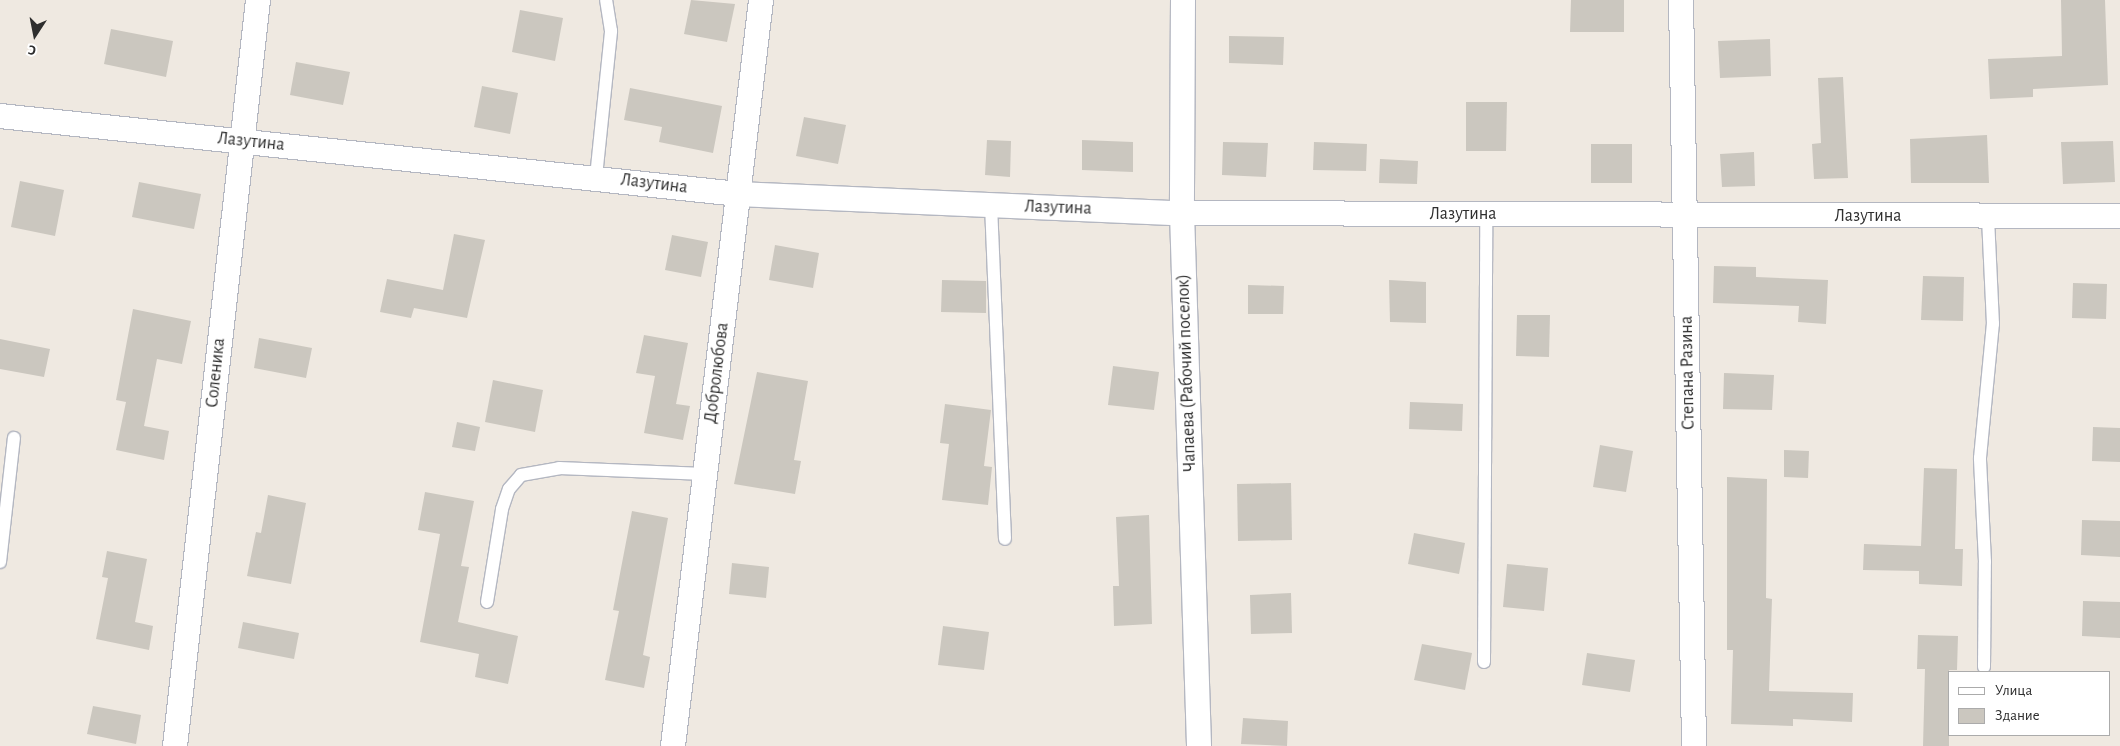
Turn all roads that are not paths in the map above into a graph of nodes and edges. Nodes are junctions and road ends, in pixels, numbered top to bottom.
1 (258, 0) edge
2 (606, 0) edge
3 (761, 0) edge
4 (1183, 0) edge
5 (1681, 0) edge
6 (0, 116) edge
7 (242, 141) junction
8 (596, 177) junction
9 (738, 194) junction
10 (991, 205) junction
11 (1182, 213) junction
12 (1486, 214) junction
13 (1685, 215) junction
14 (1988, 216) junction
15 (2120, 216) edge
16 (14, 438) dead end
17 (705, 474) junction
18 (1005, 539) dead end
19 (0, 562) edge
20 (487, 602) dead end
21 (1484, 662) dead end
22 (1984, 667) dead end
23 (175, 746) edge
24 (673, 746) edge
25 (1199, 746) edge
26 (1694, 746) edge

1 - 7 street, Соленика
2 - 8 lane
3 - 9 street, Добролюбова
4 - 11 street, Чапаева (Рабочий поселок)
5 - 13 street, Степана Разина
6 - 7 street, Лазутина
7 - 8 street, Лазутина
7 - 23 street, Соленика
8 - 9 street, Лазутина
9 - 10 street, Лазутина
9 - 17 street, Добролюбова
10 - 11 street, Лазутина
10 - 18 lane
11 - 12 street, Лазутина
11 - 25 street, Чапаева (Рабочий поселок)
12 - 13 street, Лазутина
12 - 21 lane
13 - 14 street, Лазутина
13 - 26 street, Степана Разина
14 - 15 street, Лазутина
14 - 22 lane
16 - 19 lane
17 - 20 lane
17 - 24 street, Добролюбова

